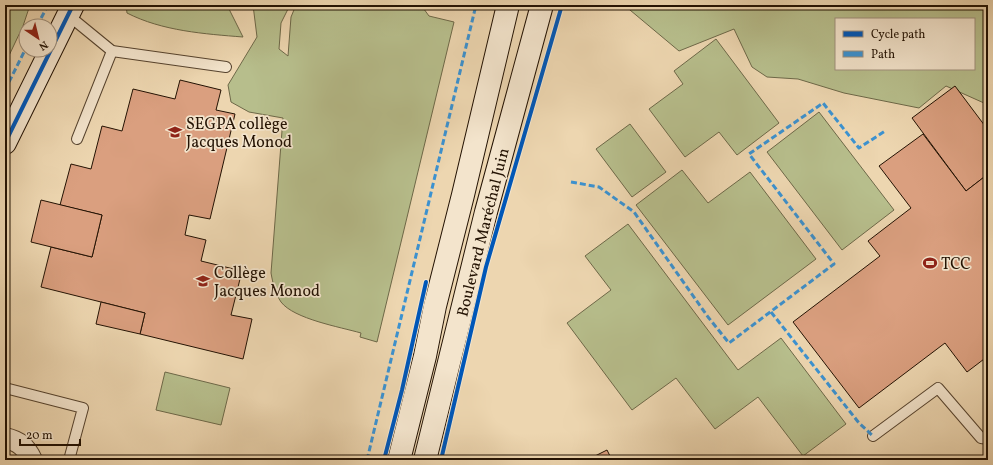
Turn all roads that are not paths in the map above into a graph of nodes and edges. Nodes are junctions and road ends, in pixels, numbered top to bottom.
1 (508, 5) edge
2 (542, 5) edge
3 (70, 10) edge
4 (112, 51) junction
5 (226, 67) dead end
6 (77, 139) dead end
7 (5, 143) edge
8 (5, 388) edge
9 (873, 436) dead end
10 (5, 438) edge
11 (988, 438) edge
12 (32, 460) edge
13 (69, 460) edge
14 (399, 460) edge
15 (425, 460) edge

1 - 14 main road, Boulevard Maréchal Juin
2 - 15 main road, Boulevard Maréchal Juin
3 - 4 lane
3 - 7 main road
4 - 5 lane
4 - 6 lane
8 - 13 lane
9 - 11 lane
10 - 12 street

